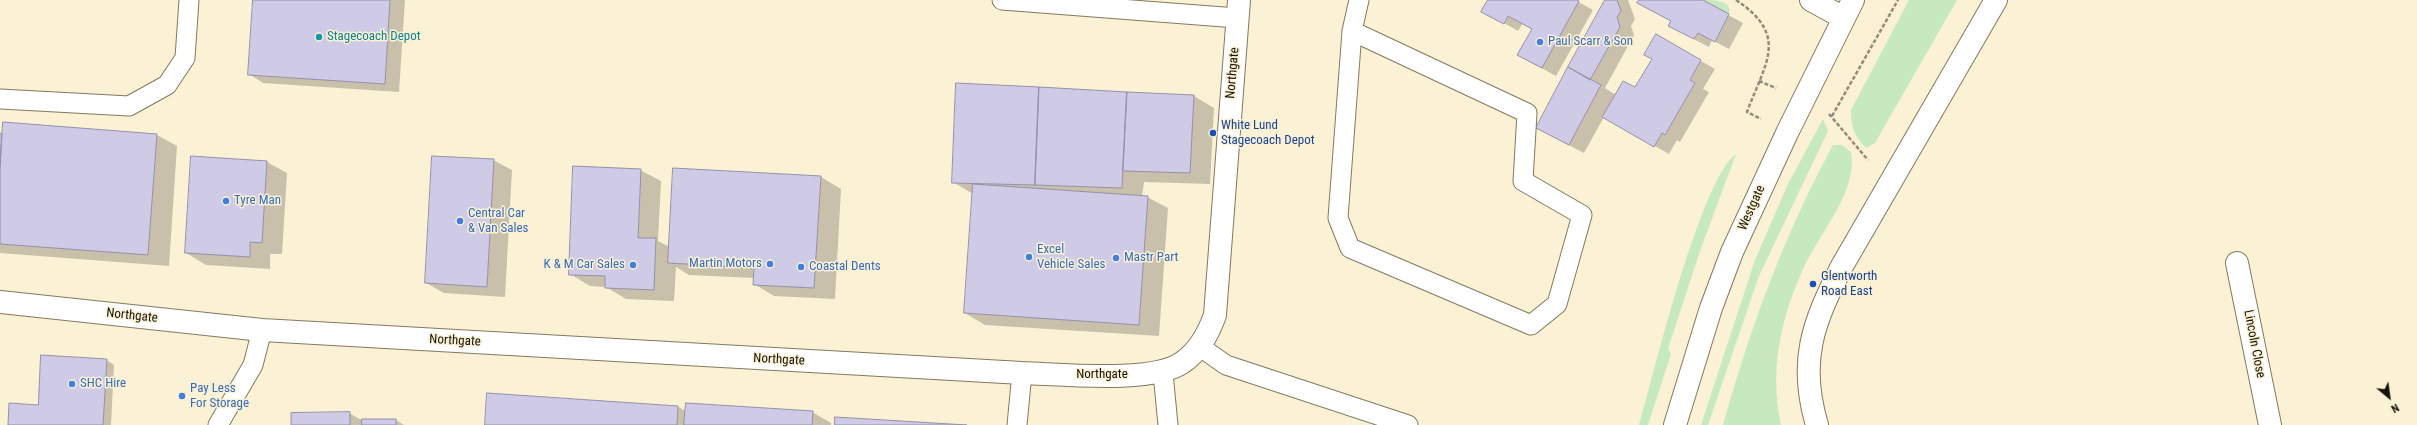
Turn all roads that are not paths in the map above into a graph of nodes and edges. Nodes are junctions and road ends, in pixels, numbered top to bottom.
1 (189, 0) edge
2 (1002, 0) edge
3 (1359, 0) edge
4 (1811, 0) edge
5 (1996, 0) edge
6 (1238, 9) edge
7 (1847, 9) edge
8 (1352, 31) junction
9 (0, 99) edge
10 (2237, 263) dead end
11 (0, 302) edge
12 (262, 330) junction
13 (1199, 346) junction
14 (1162, 373) junction
15 (1022, 374) junction
16 (218, 425) edge
17 (1018, 425) edge
18 (1168, 425) edge
19 (1408, 425) edge
20 (1675, 425) edge
21 (1817, 425) edge
22 (2270, 425) edge

1 - 9 lane
2 - 6 lane
3 - 8 lane
4 - 7 street
5 - 21 street
6 - 13 street, Northgate
7 - 20 street, Westgate
8 - 8 lane
10 - 22 street, Lincoln Close
11 - 12 street, Northgate
12 - 15 street, Northgate
12 - 16 lane
13 - 14 street, Northgate
13 - 19 lane
14 - 15 street, Northgate
14 - 18 lane
15 - 17 lane

